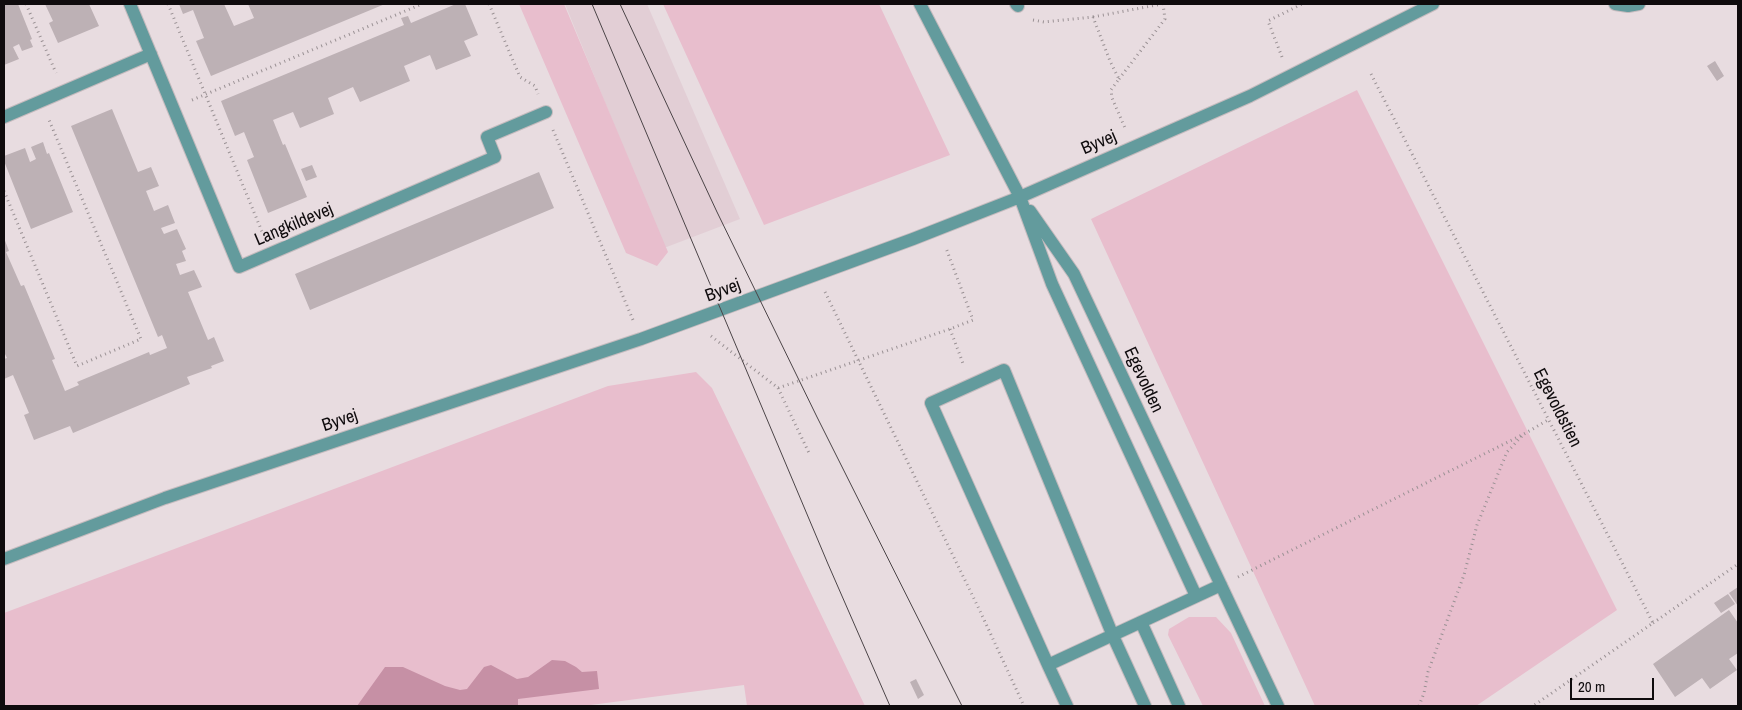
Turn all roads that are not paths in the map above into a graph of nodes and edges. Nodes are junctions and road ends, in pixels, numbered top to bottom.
1 (130, 4) edge
2 (920, 4) edge
3 (1433, 4) edge
4 (1615, 4) edge
5 (1639, 4) edge
6 (151, 54) junction
7 (546, 112) road end
8 (4, 117) edge
9 (1020, 197) junction
10 (4, 560) edge
11 (1221, 585) junction
12 (1196, 596) junction
13 (1141, 622) junction
14 (1113, 636) junction
15 (1048, 665) junction
16 (1067, 706) edge
17 (1145, 706) edge
18 (1179, 706) edge
19 (1278, 706) edge

1 - 6 street, Langkildevej
2 - 9 street, Egevolden
3 - 9 street, Byvej
4 - 5 street
6 - 7 street, Langkildevej
6 - 8 street
9 - 10 street, Byvej
9 - 11 street, Egevolden
9 - 12 street, Egevolden
11 - 12 street
11 - 19 street, Egevolden
12 - 13 street
13 - 14 street
13 - 18 street
14 - 15 street
14 - 15 street
14 - 17 street
15 - 16 street

